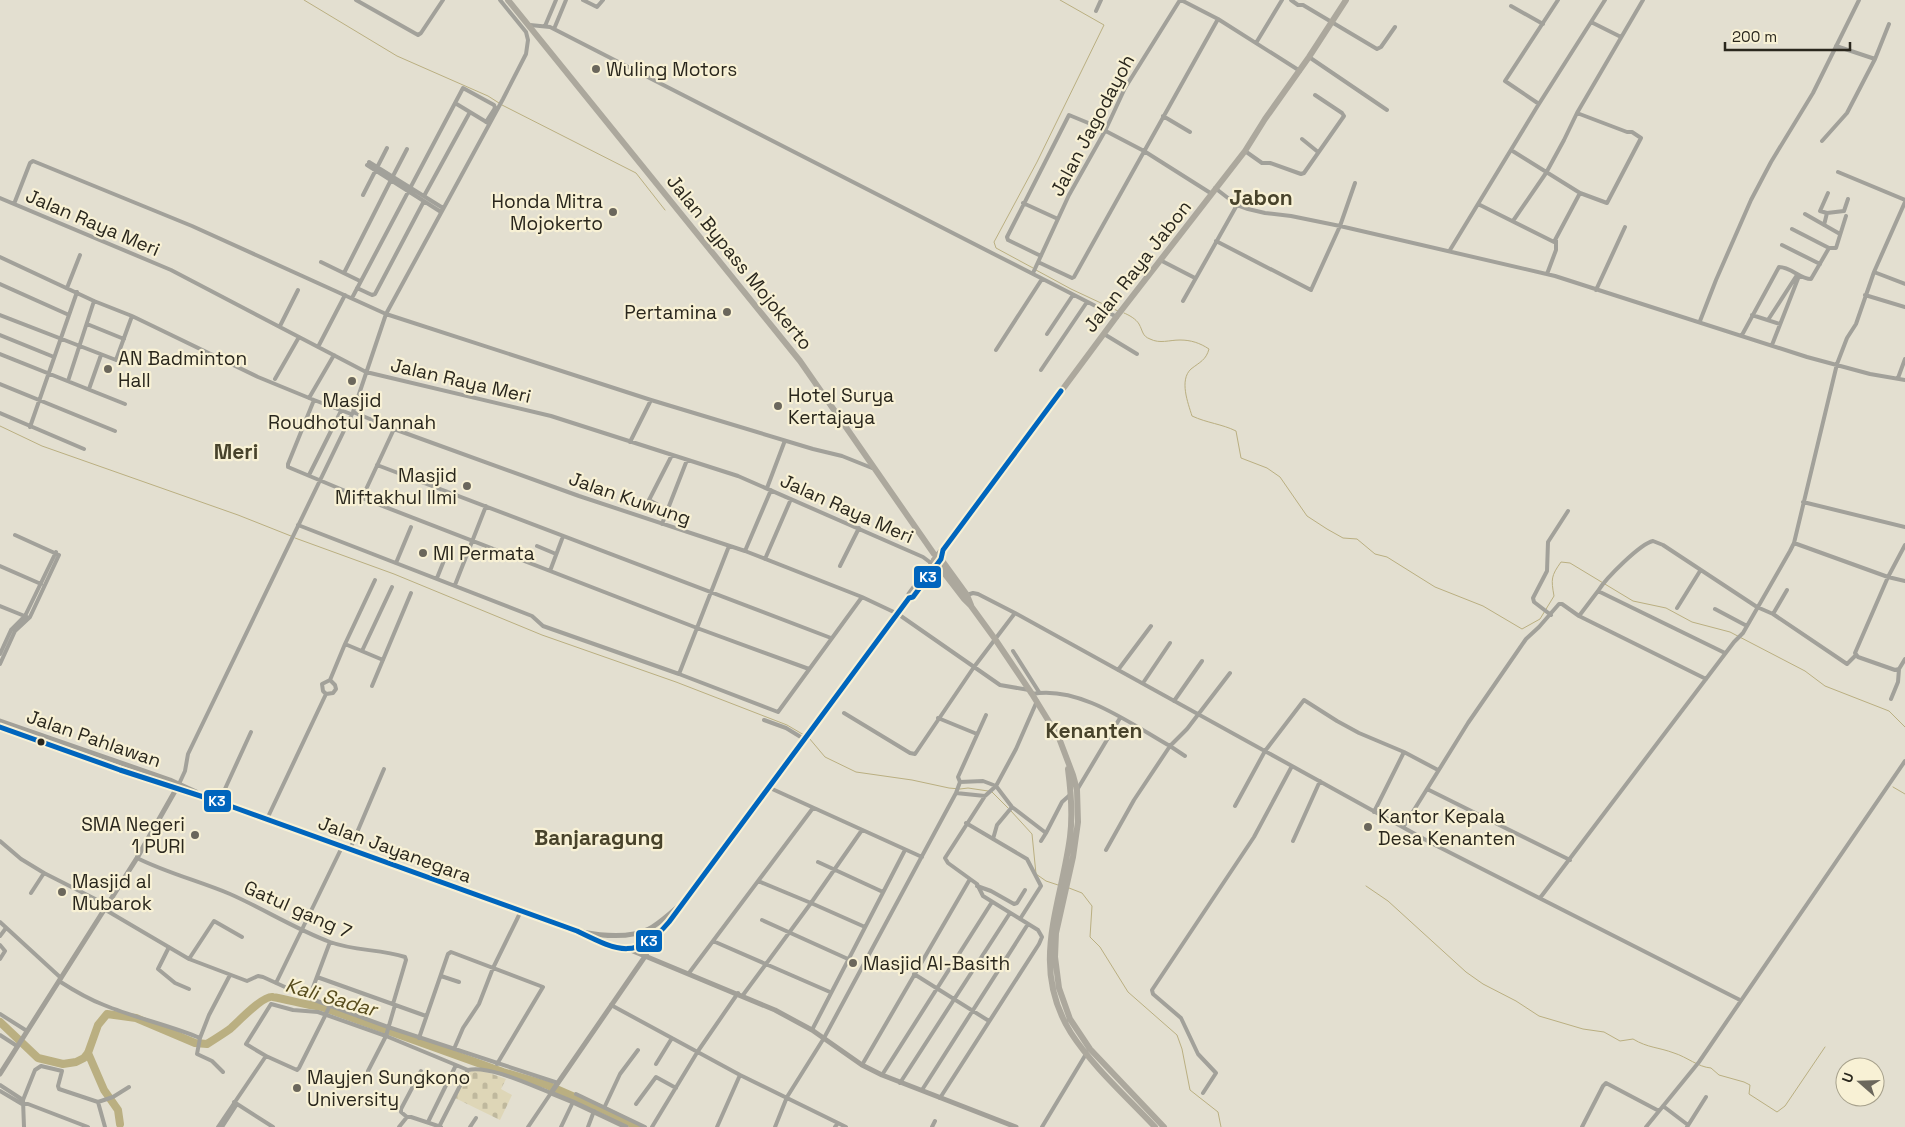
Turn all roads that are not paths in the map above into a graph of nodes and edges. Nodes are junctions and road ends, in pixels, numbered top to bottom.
1 (356, 0) edge
2 (443, 0) edge
3 (500, 0) edge
4 (508, 0) edge
5 (556, 0) edge
6 (566, 0) edge
7 (583, 0) edge
8 (603, 0) edge
9 (1101, 0) edge
10 (1180, 0) edge
11 (1282, 0) edge
12 (1291, 0) edge
13 (1346, 0) edge
14 (1558, 0) edge
15 (1605, 0) edge
16 (1643, 0) edge
17 (1859, 0) edge
18 (363, 2) edge
19 (1511, 6) dead end
20 (1096, 11) dead end
21 (1218, 19) junction
22 (1591, 22) junction
23 (1332, 23) junction
24 (1543, 24) junction
25 (1889, 24) dead end
26 (530, 25) junction
27 (545, 26) junction
28 (1395, 27) dead end
29 (554, 29) junction
30 (1621, 37) junction
31 (1256, 43) junction
32 (1836, 46) junction
33 (1309, 57) junction
34 (1875, 59) junction
35 (1300, 71) junction
36 (1315, 95) dead end
37 (455, 102) junction
38 (1537, 107) junction
39 (1388, 110) dead end
40 (470, 112) junction
41 (1576, 115) junction
42 (1163, 116) junction
43 (487, 123) junction
44 (1105, 130) junction
45 (1190, 132) dead end
46 (1302, 138) dead end
47 (1822, 141) dead end
48 (387, 148) dead end
49 (407, 149) dead end
50 (1510, 150) junction
51 (1144, 151) junction
52 (1244, 151) junction
53 (1318, 152) junction
54 (368, 163) dead end
55 (377, 169) junction
56 (1838, 172) dead end
57 (1546, 173) junction
58 (392, 178) junction
59 (1355, 183) dead end
60 (409, 189) junction
61 (1213, 191) junction
62 (1580, 193) junction
63 (1828, 193) dead end
64 (363, 195) dead end
65 (424, 198) junction
66 (0, 199) edge
67 (1848, 199) dead end
68 (1905, 201) edge
69 (1023, 203) junction
70 (14, 204) junction
71 (1478, 204) junction
72 (1237, 205) junction
73 (442, 210) junction
74 (1826, 213) junction
75 (1806, 214) dead end
76 (1846, 216) dead end
77 (1058, 219) junction
78 (1513, 222) junction
79 (1824, 225) junction
80 (1340, 226) junction
81 (1625, 227) dead end
82 (1792, 229) dead end
83 (1840, 234) junction
84 (1556, 240) junction
85 (1216, 241) junction
86 (1782, 245) dead end
87 (1829, 248) junction
88 (1450, 250) junction
89 (80, 255) dead end
90 (1041, 256) junction
91 (0, 257) edge
92 (1160, 260) junction
93 (321, 262) dead end
94 (1038, 262) junction
95 (1820, 264) junction
96 (1033, 272) junction
97 (1874, 272) junction
98 (344, 273) junction
99 (1547, 274) junction
100 (1798, 275) junction
101 (1195, 278) junction
102 (1042, 279) junction
103 (360, 281) junction
104 (0, 284) edge
105 (1905, 284) edge
106 (67, 288) junction
107 (357, 288) junction
108 (298, 290) dead end
109 (1596, 290) junction
110 (76, 292) junction
111 (1865, 294) junction
112 (345, 295) junction
113 (1073, 295) junction
114 (352, 298) junction
115 (94, 301) junction
116 (1183, 301) dead end
117 (1088, 302) junction
118 (1905, 308) edge
119 (386, 314) junction
120 (0, 315) edge
121 (69, 315) junction
122 (1752, 315) junction
123 (132, 316) junction
124 (1117, 316) junction
125 (1768, 320) junction
126 (1700, 321) junction
127 (87, 324) junction
128 (1780, 324) junction
129 (280, 326) junction
130 (1047, 334) dead end
131 (1104, 334) junction
132 (0, 335) edge
133 (1742, 335) junction
134 (299, 337) junction
135 (61, 338) junction
136 (124, 339) junction
137 (1772, 345) junction
138 (79, 346) junction
139 (318, 347) junction
140 (996, 350) dead end
141 (0, 354) edge
142 (1137, 354) dead end
143 (101, 355) junction
144 (334, 355) junction
145 (54, 357) junction
146 (1905, 359) edge
147 (1837, 364) junction
148 (1041, 370) dead end
149 (366, 372) junction
150 (49, 373) junction
151 (1898, 378) junction
152 (275, 379) dead end
153 (1905, 380) edge
154 (68, 381) junction
155 (0, 384) edge
156 (89, 389) junction
157 (311, 399) junction
158 (39, 400) junction
159 (651, 400) junction
160 (126, 404) dead end
161 (341, 410) junction
162 (352, 413) junction
163 (0, 414) edge
164 (30, 427) junction
165 (394, 430) junction
166 (115, 431) dead end
167 (630, 442) junction
168 (784, 443) dead end
169 (84, 449) dead end
170 (672, 455) junction
171 (687, 460) junction
172 (377, 465) junction
173 (876, 469) junction
174 (309, 475) junction
175 (320, 480) junction
176 (769, 489) junction
177 (362, 498) junction
178 (791, 499) junction
179 (1803, 502) junction
180 (486, 506) junction
181 (660, 506) dead end
182 (1568, 511) dead end
183 (662, 524) junction
184 (297, 527) junction
185 (411, 527) dead end
186 (1905, 527) edge
187 (859, 528) junction
188 (15, 535) dead end
189 (562, 539) dead end
190 (472, 541) junction
191 (1794, 543) junction
192 (1905, 545) edge
193 (537, 546) dead end
194 (730, 546) junction
195 (745, 551) junction
196 (56, 552) junction
197 (556, 554) junction
198 (937, 557) junction
199 (446, 558) dead end
200 (765, 559) junction
201 (396, 563) junction
202 (0, 566) edge
203 (840, 566) dead end
204 (550, 571) junction
205 (1700, 571) junction
206 (1888, 577) junction
207 (438, 578) junction
208 (375, 580) dead end
209 (1905, 581) edge
210 (41, 584) junction
211 (455, 585) junction
212 (392, 587) dead end
213 (1598, 590) junction
214 (1787, 590) dead end
215 (412, 593) dead end
216 (711, 593) junction
217 (967, 595) junction
218 (862, 596) junction
219 (0, 606) edge
220 (971, 606) junction
221 (1757, 607) junction
222 (1677, 608) dead end
223 (1715, 610) dead end
224 (1015, 613) junction
225 (898, 614) junction
226 (1549, 614) junction
227 (1774, 614) junction
228 (1579, 616) junction
229 (27, 617) junction
230 (1151, 626) dead end
231 (1747, 626) junction
232 (697, 628) junction
233 (831, 638) junction
234 (995, 639) junction
235 (0, 641) edge
236 (5, 643) junction
237 (1170, 643) dead end
238 (345, 644) junction
239 (362, 651) junction
240 (1013, 651) dead end
241 (1725, 653) junction
242 (0, 654) edge
243 (1856, 655) junction
244 (1905, 659) edge
245 (383, 660) junction
246 (1202, 661) dead end
247 (0, 664) edge
248 (974, 667) junction
249 (1899, 668) junction
250 (809, 669) junction
251 (1118, 670) junction
252 (1230, 672) dead end
253 (679, 674) junction
254 (1706, 679) junction
255 (330, 680) junction
256 (1143, 684) junction
257 (372, 686) dead end
258 (1033, 692) junction
259 (326, 694) junction
260 (1891, 699) dead end
261 (1174, 700) junction
262 (1037, 701) junction
263 (844, 713) dead end
264 (1198, 713) junction
265 (777, 714) junction
266 (986, 715) dead end
267 (938, 718) junction
268 (1120, 718) junction
269 (764, 720) dead end
270 (0, 721) edge
271 (772, 722) junction
272 (0, 727) edge
273 (251, 732) dead end
274 (977, 734) junction
275 (32, 735) junction
276 (805, 739) junction
277 (1170, 746) junction
278 (1265, 751) junction
279 (1404, 752) junction
280 (1185, 756) dead end
281 (1905, 761) edge
282 (1292, 766) junction
283 (384, 769) dead end
284 (1438, 770) junction
285 (1320, 781) junction
286 (959, 783) junction
287 (178, 786) junction
288 (994, 787) junction
289 (770, 788) junction
290 (1427, 788) junction
291 (956, 792) junction
292 (1074, 792) junction
293 (986, 794) junction
294 (219, 802) junction
295 (1235, 806) dead end
296 (813, 808) junction
297 (1011, 808) junction
298 (1374, 812) junction
299 (268, 820) junction
300 (966, 823) junction
301 (1404, 826) junction
302 (862, 830) junction
303 (1046, 833) junction
304 (993, 839) junction
305 (0, 840) edge
306 (1041, 841) dead end
307 (1293, 841) dead end
308 (342, 847) junction
309 (350, 850) junction
310 (905, 850) junction
311 (1106, 850) dead end
312 (922, 857) junction
313 (137, 858) junction
314 (1570, 860) junction
315 (818, 862) dead end
316 (834, 870) junction
317 (44, 874) junction
318 (970, 880) junction
319 (758, 881) junction
320 (977, 886) junction
321 (1026, 890) dead end
322 (883, 892) junction
323 (31, 893) dead end
324 (1061, 894) junction
325 (1540, 898) junction
326 (811, 902) junction
327 (992, 902) junction
328 (681, 905) junction
329 (105, 907) junction
330 (521, 911) junction
331 (1010, 913) junction
332 (1020, 919) junction
333 (762, 920) dead end
334 (0, 922) edge
335 (1028, 924) junction
336 (653, 926) junction
337 (865, 927) junction
338 (6, 928) junction
339 (303, 930) junction
340 (577, 931) junction
341 (788, 933) junction
342 (620, 935) junction
343 (660, 935) junction
344 (0, 936) edge
345 (242, 937) dead end
346 (713, 941) junction
347 (330, 942) junction
348 (652, 942) junction
349 (0, 945) edge
350 (170, 947) junction
351 (618, 948) junction
352 (634, 951) junction
353 (646, 955) junction
354 (0, 959) edge
355 (189, 959) junction
356 (848, 959) junction
357 (766, 963) junction
358 (493, 968) junction
359 (689, 973) junction
360 (914, 974) junction
361 (230, 975) junction
362 (440, 976) junction
363 (317, 978) junction
364 (60, 980) junction
365 (459, 982) dead end
366 (276, 983) junction
367 (189, 989) dead end
368 (936, 989) junction
369 (830, 992) junction
370 (740, 994) junction
371 (309, 998) junction
372 (955, 1000) junction
373 (1740, 1000) junction
374 (394, 1004) junction
375 (611, 1005) junction
376 (328, 1010) junction
377 (972, 1011) junction
378 (0, 1014) edge
379 (426, 1016) junction
380 (989, 1021) junction
381 (812, 1030) junction
382 (27, 1032) junction
383 (387, 1032) junction
384 (0, 1035) edge
385 (200, 1038) junction
386 (419, 1038) junction
387 (672, 1038) junction
388 (824, 1038) junction
389 (18, 1045) junction
390 (454, 1049) junction
391 (638, 1050) dead end
392 (698, 1051) junction
393 (1086, 1053) junction
394 (266, 1056) junction
395 (496, 1064) junction
396 (656, 1064) dead end
397 (456, 1065) junction
398 (862, 1065) junction
399 (468, 1070) junction
400 (368, 1071) dead end
401 (421, 1071) dead end
402 (223, 1072) dead end
403 (0, 1074) edge
404 (740, 1075) junction
405 (882, 1075) junction
406 (900, 1083) junction
407 (557, 1084) junction
408 (0, 1085) edge
409 (130, 1087) dead end
410 (676, 1088) junction
411 (922, 1090) junction
412 (0, 1091) edge
413 (551, 1093) junction
414 (1203, 1093) dead end
415 (576, 1094) dead end
416 (787, 1097) junction
417 (1706, 1097) dead end
418 (940, 1098) junction
419 (23, 1102) junction
420 (98, 1102) junction
421 (573, 1102) junction
422 (236, 1103) junction
423 (636, 1104) dead end
424 (605, 1106) junction
425 (1663, 1106) junction
426 (594, 1111) junction
427 (1659, 1111) junction
428 (407, 1117) junction
429 (476, 1118) dead end
430 (935, 1121) dead end
431 (262, 1122) junction
432 (428, 1122) junction
433 (837, 1125) edge
434 (1009, 1126) edge
435 (1688, 1126) edge
436 (24, 1127) edge
437 (88, 1127) edge
438 (105, 1127) edge
439 (218, 1127) edge
440 (222, 1127) edge
441 (258, 1127) edge
442 (273, 1127) edge
443 (399, 1127) edge
444 (440, 1127) edge
445 (470, 1127) edge
446 (528, 1127) edge
447 (561, 1127) edge
448 (588, 1127) edge
449 (626, 1127) edge
450 (645, 1127) edge
451 (652, 1127) edge
452 (717, 1127) edge
453 (775, 1127) edge
454 (846, 1127) edge
455 (932, 1127) edge
456 (1016, 1127) edge
457 (1042, 1127) edge
458 (1155, 1127) edge
459 (1164, 1127) edge
460 (1582, 1127) edge
461 (1646, 1127) edge

1 - 18 street
2 - 18 street
3 - 43 street
4 - 26 highway, Jalan Bypass Mojokerto
5 - 27 street
6 - 29 street
7 - 8 street
9 - 20 street
10 - 21 street
10 - 44 street, Jalan Jagodayoh
11 - 31 street
12 - 23 street
13 - 23 highway, Jalan Raya Jabon
14 - 24 street
15 - 22 street
16 - 30 street
17 - 32 street
19 - 24 street
21 - 31 street
21 - 42 street
22 - 30 street
22 - 38 street
23 - 28 street
23 - 33 highway, Jalan Raya Jabon
24 - 38 street
25 - 34 street
26 - 27 street
26 - 173 highway, Jalan Bypass Mojokerto
27 - 29 street
29 - 96 street
30 - 41 street
31 - 35 street
32 - 34 street
32 - 126 street
33 - 35 highway, Jalan Raya Jabon
33 - 39 street
34 - 47 street
35 - 52 highway, Jalan Raya Jabon
36 - 53 street
37 - 40 street
37 - 43 street
37 - 60 street
38 - 50 street
40 - 43 street
40 - 65 street
41 - 57 street
41 - 62 street
42 - 45 street
42 - 51 street
43 - 73 street
44 - 51 street
44 - 69 street
44 - 77 street, Jalan Jagodayoh
46 - 53 street
48 - 55 street
49 - 58 street
50 - 57 street
50 - 71 street
51 - 61 street
51 - 94 street
52 - 53 street
52 - 61 highway, Jalan Raya Jabon
54 - 55 street
55 - 58 street
55 - 64 street
56 - 68 street
57 - 62 street
57 - 78 street
58 - 60 street
58 - 98 street
59 - 80 street
60 - 65 street
60 - 103 street
61 - 72 street
61 - 92 highway, Jalan Raya Jabon
62 - 84 street
63 - 74 street
65 - 73 street
65 - 107 street
66 - 70 street, Jalan Raya Meri
67 - 74 street
68 - 97 street
69 - 77 street
69 - 90 street
70 - 112 street
70 - 129 street, Jalan Raya Meri
71 - 78 street
71 - 88 street
72 - 80 street
72 - 85 street
73 - 119 street
74 - 79 street
75 - 79 street
76 - 83 street
77 - 90 street, Jalan Jagodayoh
78 - 84 street
79 - 83 street
80 - 85 street
80 - 88 street
81 - 109 street
82 - 87 street
83 - 87 street
84 - 99 street
85 - 101 street
86 - 95 street
87 - 95 street
88 - 99 street
89 - 106 street
90 - 94 street, Jalan Jagodayoh
91 - 106 street, Jalan Kuwung
92 - 101 street
92 - 124 highway, Jalan Raya Jabon
93 - 98 street
94 - 96 street, Jalan Jagodayoh
95 - 100 street
96 - 102 street
97 - 105 street
97 - 111 street
98 - 103 street
99 - 109 street
100 - 122 street
100 - 125 street
100 - 128 street
101 - 116 street
102 - 113 street
102 - 140 street
103 - 107 street
104 - 121 street
106 - 110 street, Jalan Kuwung
107 - 114 street
108 - 129 street
109 - 126 street
110 - 115 street, Jalan Kuwung
110 - 121 street
111 - 118 street
111 - 147 street
112 - 114 street
112 - 139 street
113 - 117 street
113 - 130 street
114 - 119 street
115 - 123 street, Jalan Kuwung
115 - 127 street
117 - 124 street
117 - 148 street
119 - 149 street
119 - 159 street
120 - 135 street
121 - 135 street
122 - 125 street
122 - 133 street
123 - 136 street
123 - 157 street, Jalan Kuwung
124 - 131 highway, Jalan Raya Jabon
125 - 128 street
126 - 133 street
127 - 136 street
127 - 138 street
128 - 137 street
129 - 134 street, Jalan Raya Meri
131 - 142 street
131 - 198 highway, Jalan Raya Jabon
132 - 145 street
133 - 137 street
134 - 139 street, Jalan Raya Meri
134 - 152 street
135 - 138 street
135 - 145 street
136 - 143 street
137 - 147 street
138 - 143 street
138 - 154 street
139 - 144 street, Jalan Raya Meri
141 - 150 street
143 - 156 street
144 - 149 street, Jalan Raya Meri
144 - 157 street
145 - 150 street
146 - 151 street
147 - 151 street
147 - 179 street
149 - 162 street
149 - 167 street, Jalan Raya Meri
150 - 154 street
150 - 158 street
151 - 153 street
154 - 156 street
155 - 158 street
156 - 160 street
157 - 161 street, Jalan Kuwung
157 - 174 street
158 - 164 street
158 - 166 street
159 - 167 street
159 - 173 street
161 - 162 street, Jalan Kuwung
161 - 174 street
162 - 165 street, Jalan Kuwung
162 - 175 street
163 - 164 street
164 - 169 street
165 - 172 street
165 - 183 street, Jalan Kuwung
167 - 170 street, Jalan Raya Meri
168 - 176 street
170 - 171 street, Jalan Raya Meri
170 - 181 street
171 - 176 street, Jalan Raya Meri
171 - 183 street
172 - 177 street
172 - 180 street
173 - 198 highway, Jalan Bypass Mojokerto
174 - 175 street
175 - 177 street
175 - 184 street
176 - 178 street, Jalan Raya Meri
176 - 195 street
177 - 190 street
178 - 187 street, Jalan Raya Meri
178 - 200 street
179 - 186 street
179 - 191 street
180 - 190 street
180 - 216 street
182 - 226 street
183 - 194 street, Jalan Kuwung
184 - 201 street
184 - 287 street
185 - 201 street
187 - 198 street, Jalan Raya Meri
187 - 203 street
188 - 196 street
189 - 197 street
190 - 204 street
190 - 211 street
191 - 206 street
191 - 221 street
192 - 206 street
193 - 197 street
194 - 195 street, Jalan Kuwung
194 - 216 street
195 - 200 street, Jalan Kuwung
196 - 210 street
196 - 229 street
197 - 204 street
198 - 217 highway, Jalan Bypass Mojokerto
198 - 220 highway, Jalan Bypass Mojokerto
198 - 225 main road, Jalan Jayanegara
199 - 207 street
200 - 218 street, Jalan Kuwung
201 - 207 street
202 - 210 street
204 - 232 street
205 - 213 street
205 - 221 street
205 - 222 street
206 - 209 street
206 - 243 street
207 - 211 street
208 - 238 street
210 - 229 street
211 - 253 street
212 - 239 street
213 - 228 street
213 - 241 street
214 - 227 street
215 - 245 street
216 - 232 street
216 - 233 street
217 - 220 highway, Jalan Bypass Mojokerto
217 - 224 street
218 - 225 street, Jalan Kuwung
218 - 233 street
219 - 229 street
220 - 234 highway, Jalan Bypass Mojokerto
221 - 227 street
221 - 231 street
223 - 231 street
224 - 234 street
224 - 251 street
225 - 248 street, Jalan Kuwung
225 - 276 main road, Jalan Jayanegara
226 - 228 street
226 - 284 street
227 - 243 street
228 - 254 street
229 - 236 street
229 - 247 street
230 - 251 street
231 - 241 street
232 - 250 street
232 - 253 street
233 - 250 street
234 - 248 street
234 - 258 highway, Jalan Bypass Mojokerto
235 - 236 street
236 - 242 street
237 - 256 street
238 - 239 street
238 - 255 street
239 - 245 street
240 - 258 street
241 - 254 street
243 - 249 street
244 - 249 street
245 - 257 street
246 - 261 street
248 - 258 street, Jalan Kuwung
248 - 267 street
249 - 260 street
250 - 265 street
251 - 256 street
252 - 264 street
253 - 265 street
254 - 314 street
255 - 259 street
255 - 259 street
256 - 261 street
258 - 262 highway, Jalan Bypass Mojokerto
258 - 268 street, Jalan Kuwung
259 - 299 street
261 - 264 street
262 - 288 street
262 - 292 highway, Jalan Bypass Mojokerto
263 - 267 street
264 - 277 street
264 - 278 street
265 - 271 street
266 - 274 street
267 - 274 street
268 - 277 street, Jalan Kuwung
268 - 292 street
269 - 271 street
270 - 275 main road, Jalan Pahlawan
271 - 276 street
272 - 275 main road, Jalan Pahlawan
273 - 294 street
274 - 286 street
275 - 287 main road, Jalan Pahlawan
276 - 289 main road, Jalan Jayanegara
277 - 280 street, Jalan Kuwung
277 - 311 street
278 - 279 street
278 - 282 street
278 - 295 street
279 - 284 street
279 - 298 street
281 - 373 street
282 - 285 street
282 - 414 street
283 - 309 street
284 - 290 street
285 - 298 street
285 - 307 street
286 - 288 street
286 - 291 street
287 - 294 main road, Jalan Jayanegara
287 - 313 main road
288 - 293 street
288 - 297 street
289 - 296 street
289 - 328 main road, Jalan Jayanegara
290 - 301 street
290 - 314 street
291 - 293 street
291 - 312 street
292 - 303 street
292 - 324 highway, Jalan Bypass Mojokerto
293 - 300 street
294 - 299 main road, Jalan Jayanegara
296 - 302 street
296 - 319 street
297 - 303 street
297 - 304 street
298 - 301 street
299 - 308 main road, Jalan Jayanegara
300 - 304 street
300 - 318 street
301 - 325 street
302 - 310 street
302 - 316 street
303 - 306 street
304 - 332 street
305 - 317 street
308 - 309 main road, Jalan Jayanegara
308 - 339 street
309 - 330 main road, Jalan Jayanegara
310 - 312 street
310 - 322 street
312 - 388 street
313 - 329 main road
313 - 339 street, Gatul gang 7
314 - 325 street
315 - 316 street
316 - 322 street
316 - 326 street
317 - 323 street
317 - 329 street
318 - 320 street
318 - 360 street
319 - 326 street
319 - 346 street
320 - 321 street
320 - 327 street
322 - 337 street
324 - 393 highway, Jalan Bypass Mojokerto
324 - 459 highway, Jalan Bypass Mojokerto
325 - 373 street
326 - 337 street
326 - 341 street
327 - 331 street
327 - 368 street
328 - 336 main road, Jalan Jayanegara
328 - 343 main road, Jalan Jayanegara
329 - 350 street
329 - 364 main road
330 - 340 main road, Jalan Jayanegara
330 - 358 street
331 - 332 street
331 - 372 street
332 - 335 street
333 - 341 street
334 - 338 street
335 - 377 street
335 - 380 street
336 - 342 main road, Jalan Jayanegara
336 - 343 main road
337 - 356 street
338 - 344 street
338 - 364 street
339 - 347 street, Gatul gang 7
339 - 366 street
340 - 342 main road, Jalan Jayanegara
340 - 351 main road, Jalan Jayanegara
341 - 356 street
341 - 357 street
342 - 351 main road
343 - 348 main road, Jalan Jayanegara
345 - 355 street
346 - 357 street
346 - 359 street
347 - 363 street
347 - 374 street, Gatul gang 7
348 - 352 main road, Jalan Jayanegara
348 - 353 main road
349 - 354 street
350 - 355 street
350 - 367 street
351 - 352 main road, Jalan Jayanegara
352 - 353 main road
353 - 359 main road
353 - 375 main road
355 - 361 street
356 - 369 street
357 - 369 street
357 - 370 street
358 - 362 street
358 - 390 street
358 - 395 street
359 - 370 main road
360 - 368 street
360 - 398 street
361 - 366 street
361 - 385 street
362 - 365 street
362 - 379 street
363 - 371 street
363 - 374 street
364 - 382 main road
364 - 385 street
366 - 371 street
368 - 372 street
368 - 405 street
369 - 381 street
370 - 381 main road
370 - 392 street
371 - 376 street
372 - 377 street
372 - 406 street
373 - 425 street
374 - 379 street
374 - 383 street
375 - 387 street
375 - 407 main road
376 - 383 street
376 - 383 street
376 - 394 street
376 - 394 street
377 - 380 street
377 - 411 street
378 - 382 street
379 - 386 street
380 - 418 street
381 - 388 main road
382 - 389 main road
383 - 386 street
383 - 397 street
383 - 400 street
384 - 389 street
385 - 402 street
386 - 390 street
387 - 392 street
387 - 396 street
388 - 398 main road
388 - 416 street
389 - 403 main road
390 - 395 street
391 - 424 street
392 - 404 street
392 - 410 street
393 - 457 street
393 - 458 highway, Jalan Bypass Mojokerto
394 - 422 street
395 - 407 street
397 - 399 street
397 - 432 street
398 - 405 main road
399 - 413 street
399 - 444 street
401 - 428 street
404 - 416 street
404 - 452 street
405 - 406 main road
406 - 411 main road
407 - 413 main road
408 - 419 street
409 - 420 street
410 - 423 street
410 - 451 street
411 - 418 main road
412 - 419 street
413 - 421 main road
413 - 446 street
415 - 424 street
416 - 433 street
416 - 453 street
417 - 435 street
418 - 434 main road
419 - 420 street
419 - 436 street
419 - 437 street
420 - 438 street
421 - 426 main road
421 - 447 street
422 - 431 street
422 - 439 street
422 - 440 street
424 - 450 street
425 - 427 street
425 - 435 street
426 - 448 street
426 - 449 main road
427 - 460 street
427 - 461 street
428 - 432 street
428 - 443 street
429 - 445 street
430 - 455 street
431 - 441 street
431 - 442 street
432 - 444 street
433 - 454 street
434 - 456 main road

